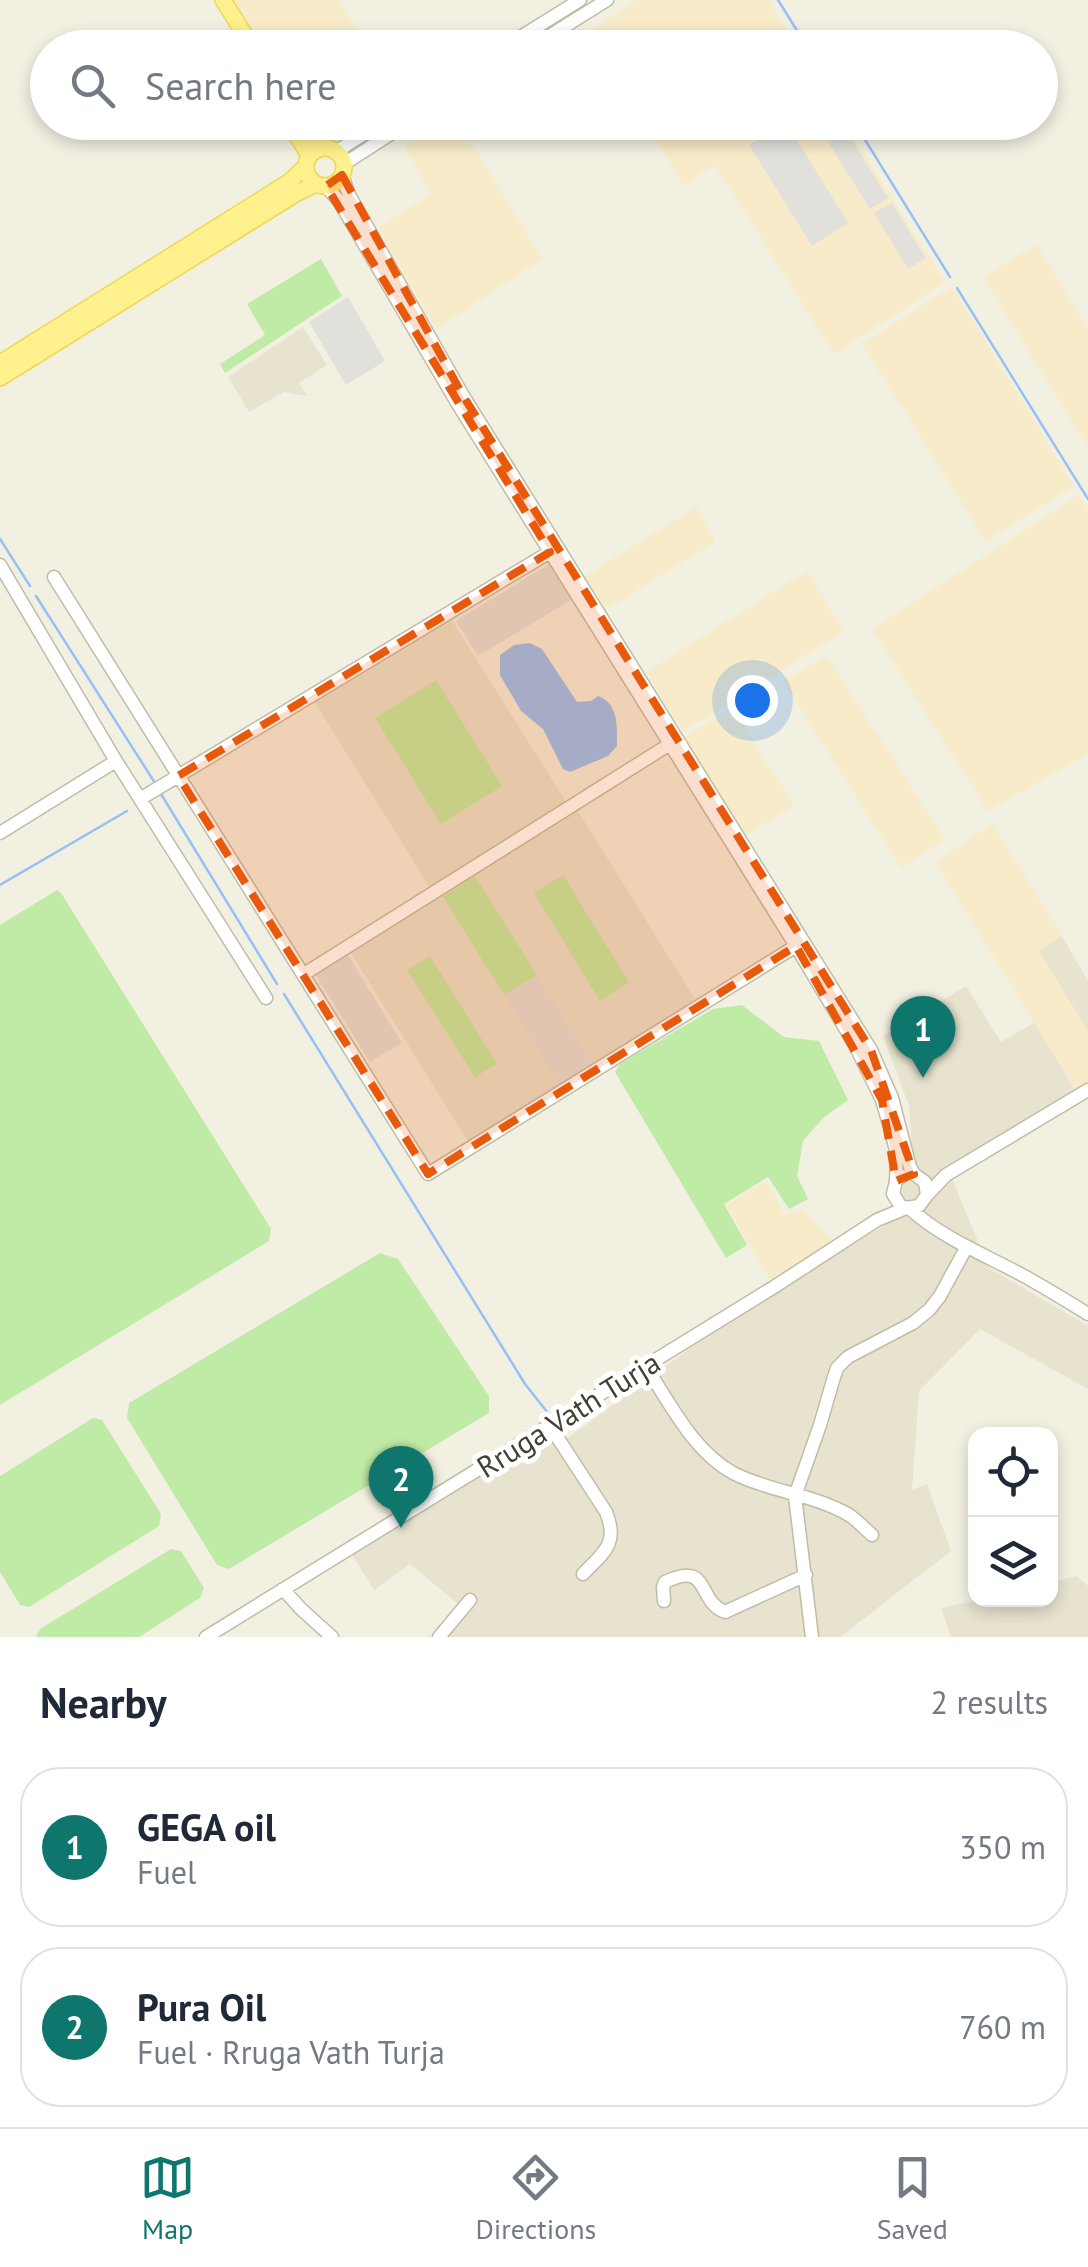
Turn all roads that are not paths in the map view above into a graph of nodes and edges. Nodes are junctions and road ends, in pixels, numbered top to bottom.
1 (212, 0) edge
2 (223, 0) edge
3 (580, 0) edge
4 (607, 0) edge
5 (231, 30) edge
6 (242, 30) edge
7 (532, 30) edge
8 (559, 30) edge
9 (306, 140) edge
10 (314, 140) edge
11 (356, 140) edge
12 (370, 140) edge
13 (327, 160) junction
14 (321, 185) junction
15 (0, 362) edge
16 (0, 378) edge
17 (550, 552) junction
18 (0, 564) edge
19 (54, 577) dead end
20 (670, 744) junction
21 (116, 761) junction
22 (178, 776) junction
23 (140, 799) junction
24 (0, 833) edge
25 (796, 946) junction
26 (304, 974) junction
27 (266, 998) dead end
28 (1088, 1090) edge
29 (946, 1175) junction
30 (917, 1176) junction
31 (894, 1188) junction
32 (926, 1197) junction
33 (908, 1208) junction
34 (877, 1220) junction
35 (934, 1228) junction
36 (966, 1248) junction
37 (1088, 1314) edge
38 (646, 1367) junction
39 (550, 1426) junction
40 (795, 1496) junction
41 (872, 1535) dead end
42 (583, 1574) dead end
43 (806, 1575) junction
44 (283, 1589) junction
45 (470, 1600) dead end
46 (664, 1601) dead end
47 (206, 1637) edge
48 (332, 1637) edge
49 (439, 1637) edge
50 (812, 1637) edge

1 - 5 main road
2 - 6 main road
3 - 7 street
4 - 8 street
9 - 13 main road
10 - 13 main road
11 - 13 street
12 - 13 street
13 - 14 main road
13 - 14 main road
13 - 15 main road
13 - 30 street
14 - 16 main road
14 - 17 street
17 - 20 street
17 - 22 street
18 - 21 street
19 - 22 street
20 - 25 street
20 - 26 street
21 - 23 street
21 - 24 street
22 - 23 street
22 - 26 street
23 - 27 street
25 - 26 street
25 - 31 street
28 - 29 street, Rruga Vath Turja
29 - 30 street, Rruga Vath Turja
29 - 32 street, Rruga Vath Turja
30 - 31 street, Rruga Vath Turja
30 - 32 street
31 - 33 street
31 - 34 street, Rruga Vath Turja
32 - 33 street, Rruga Vath Turja
32 - 35 street
33 - 34 street, Rruga Vath Turja
33 - 35 street
34 - 38 street, Rruga Vath Turja
35 - 36 street
36 - 37 street
36 - 40 street
38 - 39 street, Rruga Vath Turja
38 - 40 street
39 - 42 street
39 - 44 street, Rruga Vath Turja
40 - 41 street
40 - 43 street
43 - 46 street
43 - 50 street
44 - 47 street, Rruga Vath Turja
44 - 48 street
45 - 49 street

